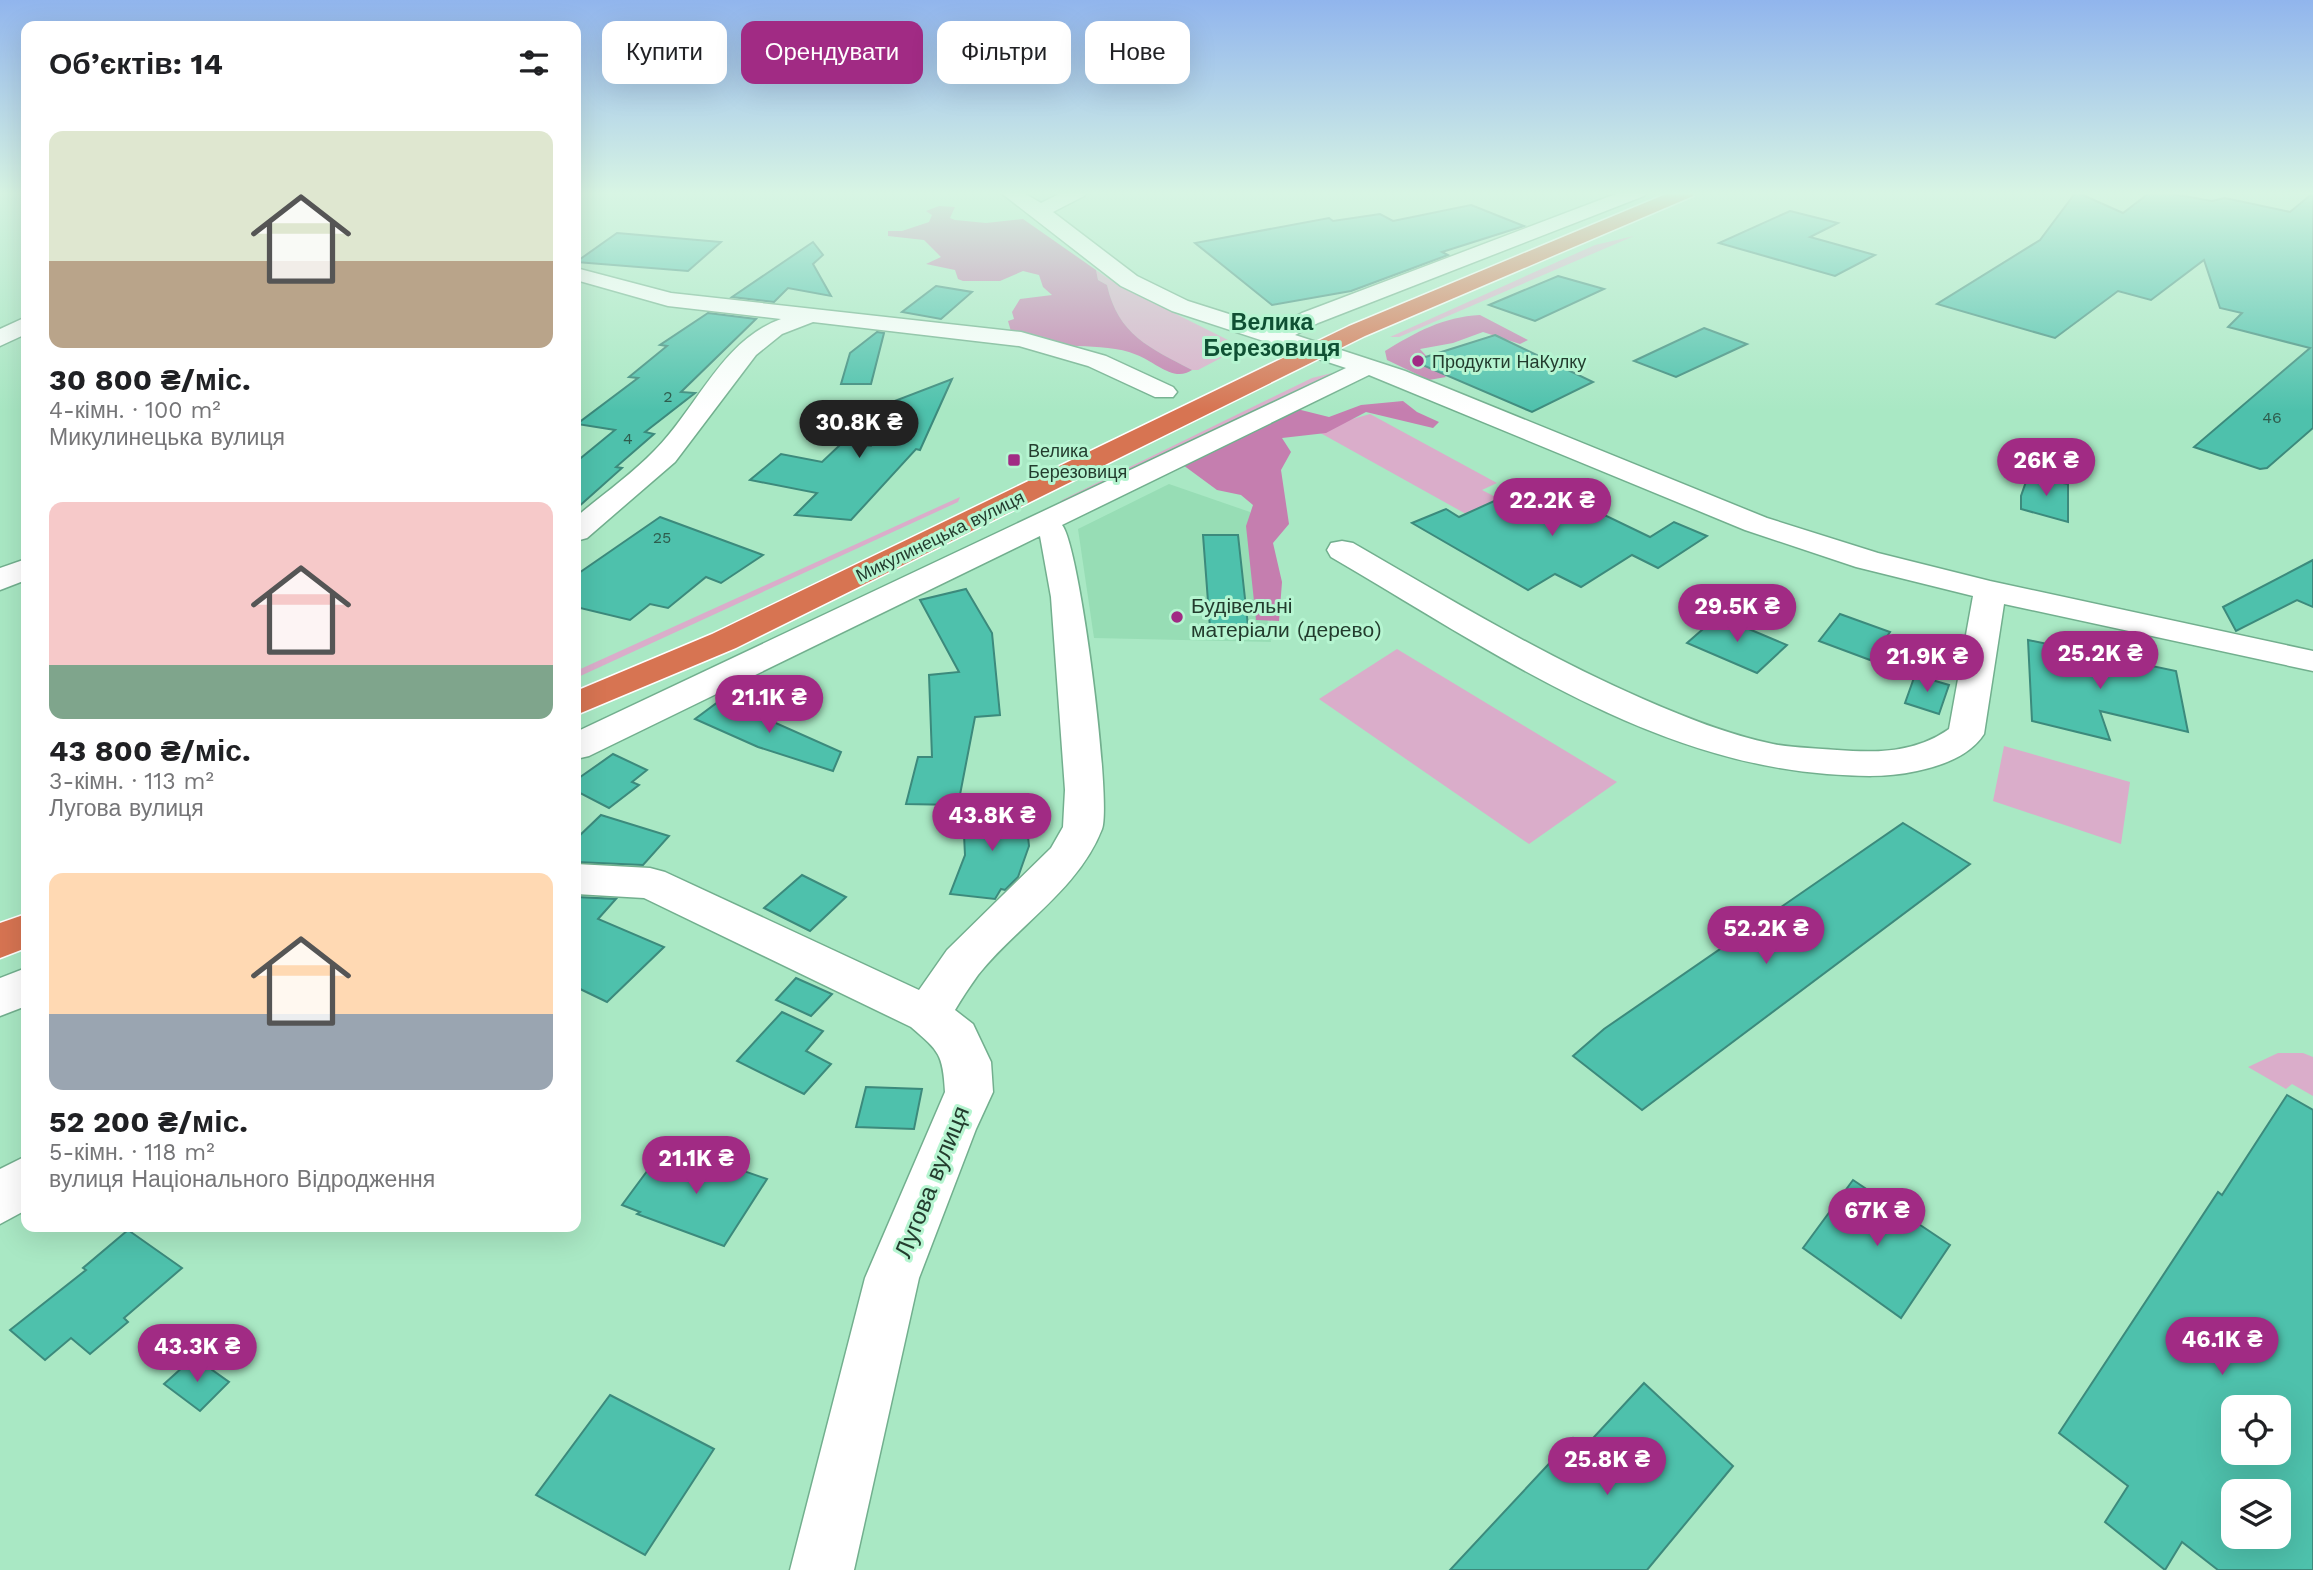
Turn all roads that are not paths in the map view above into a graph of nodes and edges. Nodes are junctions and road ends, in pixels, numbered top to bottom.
1 (1109, 265) edge
2 (1448, 265) edge
3 (1516, 265) edge
4 (581, 275) edge
5 (810, 315) junction
6 (21, 327) edge
7 (1275, 337) junction
8 (0, 339) edge
9 (1319, 350) junction
10 (1369, 366) junction
11 (1164, 392) dead end
12 (1044, 522) junction
13 (581, 528) edge
14 (1342, 550) dead end
15 (21, 570) edge
16 (0, 580) edge
17 (1990, 591) junction
18 (2313, 661) edge
19 (581, 702) edge
20 (581, 745) edge
21 (581, 879) edge
22 (21, 932) edge
23 (0, 941) edge
24 (21, 988) edge
25 (0, 998) edge
26 (927, 1014) junction
27 (21, 1184) edge
28 (0, 1200) edge
29 (822, 1570) edge

1 - 7 street
2 - 7 street
3 - 9 highway, Микулинецька вулиця
4 - 5 street
5 - 11 street
5 - 13 street
6 - 8 street
7 - 9 street
9 - 10 street
9 - 19 highway, Микулинецька вулиця
10 - 12 street
10 - 17 street
12 - 20 street
12 - 26 street
14 - 17 street
15 - 16 street
17 - 18 street
21 - 26 street, Лугова вулиця
22 - 23 highway
24 - 25 street
26 - 29 street, Лугова вулиця
27 - 28 street

